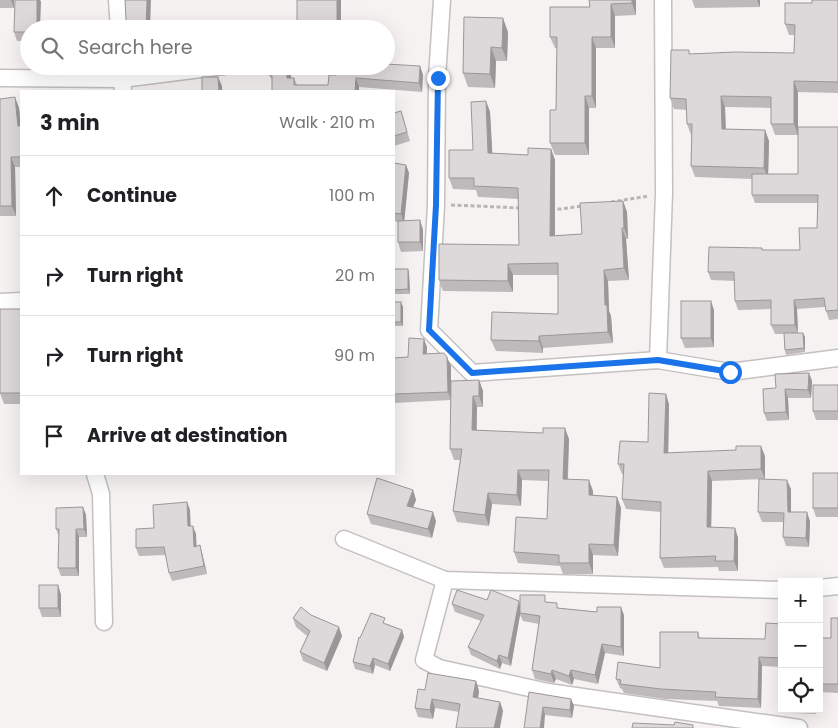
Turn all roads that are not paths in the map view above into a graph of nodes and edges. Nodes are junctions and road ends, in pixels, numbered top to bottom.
1 (116, 0) edge
2 (442, 0) edge
3 (663, 0) edge
4 (117, 20) edge
5 (153, 75) edge
6 (0, 78) edge
7 (122, 79) edge
8 (20, 301) edge
9 (0, 302) edge
10 (838, 358) edge
11 (658, 360) junction
12 (95, 475) edge
13 (344, 540) dead end
14 (445, 580) junction
15 (838, 586) edge
16 (823, 588) edge
17 (778, 590) edge
18 (104, 622) dead end
19 (798, 728) edge

1 - 4 street
2 - 11 street
3 - 11 street
5 - 7 street
6 - 7 street
8 - 9 street
10 - 11 street
12 - 18 street
13 - 14 street
14 - 17 street
14 - 19 street
15 - 16 street

